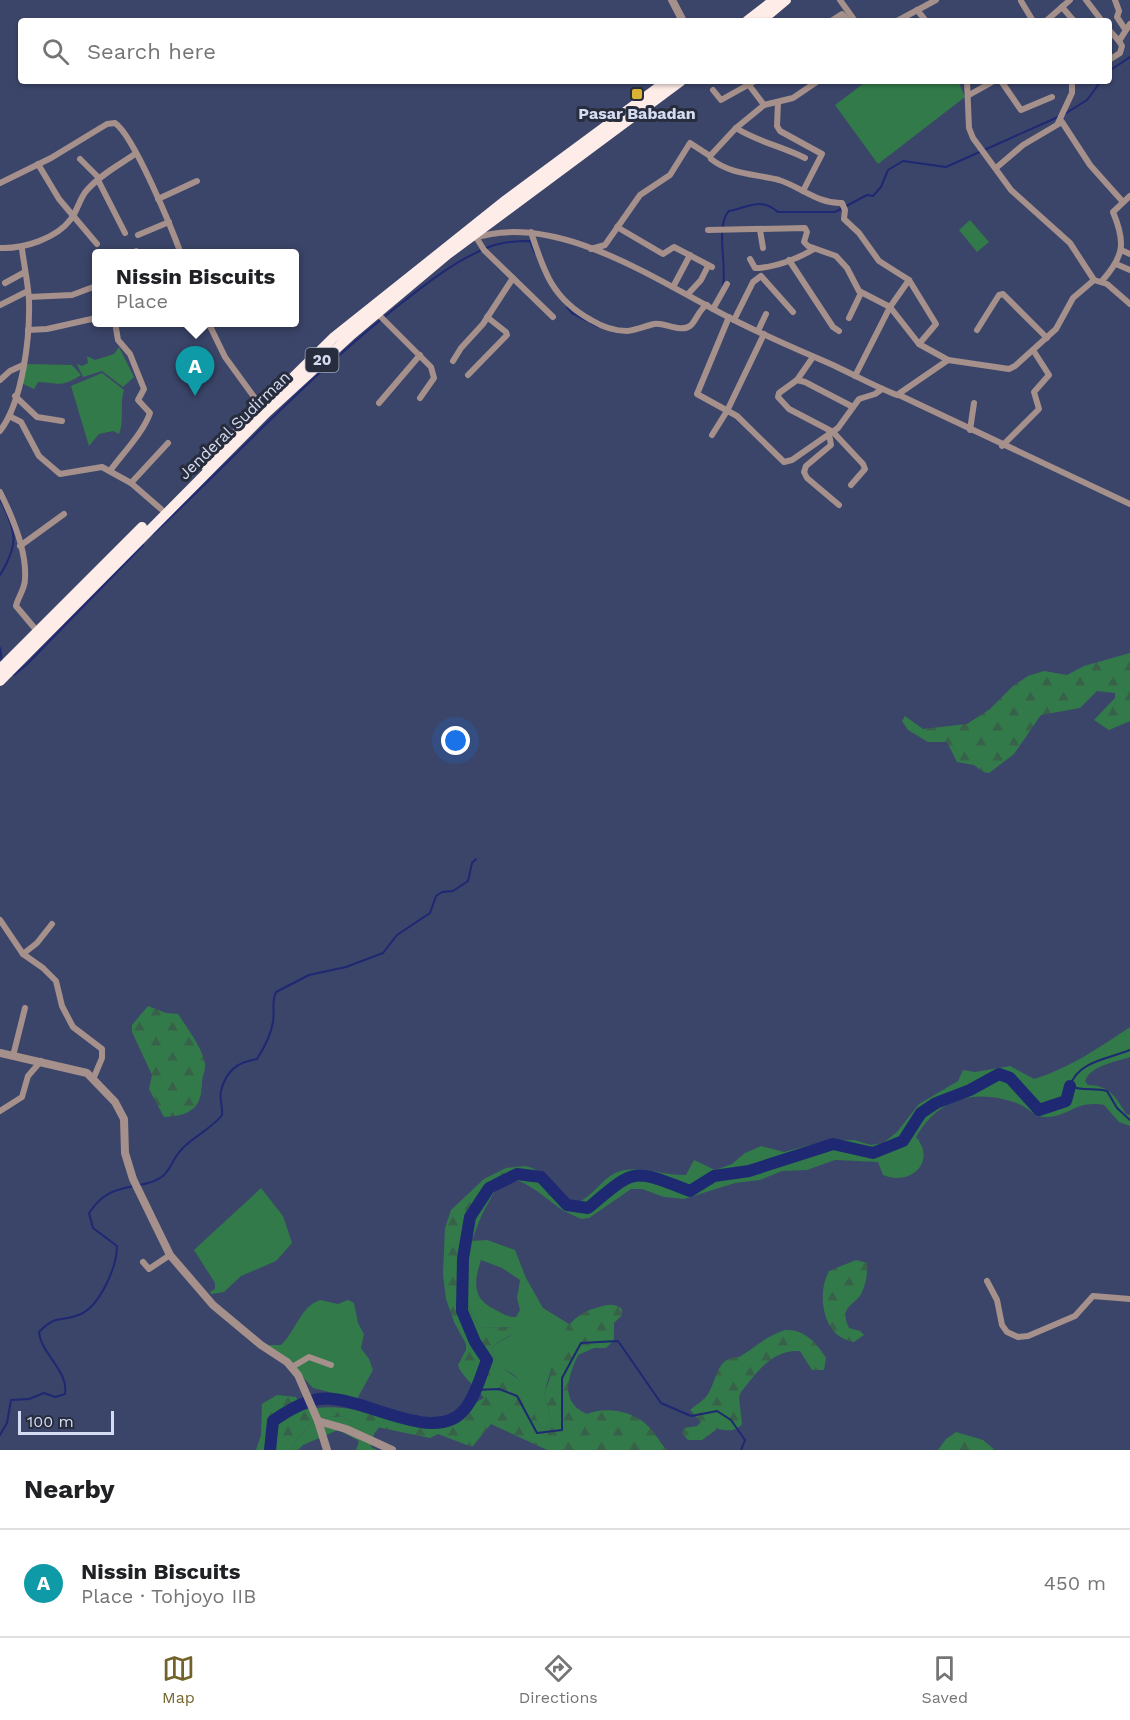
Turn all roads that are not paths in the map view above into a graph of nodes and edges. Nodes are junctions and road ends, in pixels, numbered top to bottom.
1 (672, 0) edge
2 (774, 0) edge
3 (786, 0) edge
4 (840, 0) edge
5 (936, 0) edge
6 (1022, 0) edge
7 (1070, 0) edge
8 (1086, 0) edge
9 (1115, 0) edge
10 (927, 2) edge
11 (1062, 7) junction
12 (917, 10) junction
13 (681, 18) edge
14 (751, 18) edge
15 (765, 18) edge
16 (853, 18) edge
17 (902, 18) edge
18 (924, 18) edge
19 (1031, 18) edge
20 (1049, 18) edge
21 (1071, 18) edge
22 (1100, 18) edge
23 (1128, 27) edge
24 (1112, 33) edge
25 (1119, 40) junction
26 (1112, 58) edge
27 (663, 84) edge
28 (677, 84) edge
29 (750, 84) edge
30 (753, 84) edge
31 (814, 84) edge
32 (967, 84) edge
33 (989, 84) edge
34 (1002, 84) edge
35 (1072, 84) edge
36 (713, 90) dead end
37 (969, 95) junction
38 (1052, 97) dead end
39 (778, 102) junction
40 (764, 105) junction
41 (1058, 123) junction
42 (736, 128) junction
43 (135, 154) junction
44 (710, 156) junction
45 (805, 158) dead end
46 (80, 159) dead end
47 (38, 164) junction
48 (996, 168) junction
49 (98, 179) junction
50 (197, 181) dead end
51 (0, 183) edge
52 (803, 191) junction
53 (1130, 196) edge
54 (158, 199) junction
55 (1123, 202) junction
56 (73, 217) junction
57 (169, 222) junction
58 (617, 227) junction
59 (708, 230) dead end
60 (760, 230) junction
61 (531, 232) junction
62 (125, 233) dead end
63 (138, 235) dead end
64 (472, 239) junction
65 (97, 244) dead end
66 (0, 248) edge
67 (763, 248) dead end
68 (22, 249) junction
69 (179, 249) edge
70 (591, 249) junction
71 (814, 249) junction
72 (1121, 250) junction
73 (1130, 254) edge
74 (690, 255) junction
75 (750, 260) dead end
76 (789, 260) junction
77 (1116, 264) junction
78 (1130, 270) edge
79 (25, 272) junction
80 (513, 278) junction
81 (1094, 279) junction
82 (909, 280) junction
83 (1102, 281) junction
84 (5, 283) dead end
85 (727, 284) dead end
86 (673, 287) junction
87 (92, 288) edge
88 (861, 293) junction
89 (28, 294) junction
90 (688, 294) junction
91 (1130, 304) edge
92 (0, 305) edge
93 (710, 307) junction
94 (890, 307) junction
95 (793, 312) dead end
96 (377, 313) junction
97 (766, 314) dead end
98 (487, 317) junction
99 (553, 317) dead end
100 (849, 318) dead end
101 (92, 319) edge
102 (731, 319) junction
103 (116, 327) edge
104 (210, 327) edge
105 (28, 330) junction
106 (978, 330) dead end
107 (839, 331) dead end
108 (761, 332) junction
109 (1047, 338) junction
110 (919, 344) junction
111 (1033, 350) junction
112 (420, 355) junction
113 (813, 357) junction
114 (948, 360) junction
115 (453, 361) dead end
116 (23, 365) junction
117 (468, 375) dead end
118 (855, 376) junction
119 (0, 380) edge
120 (797, 380) junction
121 (882, 388) junction
122 (898, 395) junction
123 (15, 396) junction
124 (420, 398) dead end
125 (974, 403) dead end
126 (380, 404) dead end
127 (853, 407) junction
128 (264, 410) junction
129 (727, 411) junction
130 (9, 416) junction
131 (62, 420) dead end
132 (970, 430) junction
133 (0, 431) edge
134 (831, 433) junction
135 (712, 435) dead end
136 (168, 443) dead end
137 (1002, 446) junction
138 (110, 471) junction
139 (131, 483) junction
140 (851, 485) dead end
141 (0, 492) edge
142 (1130, 504) edge
143 (839, 505) dead end
144 (161, 509) junction
145 (64, 514) dead end
146 (20, 546) junction
147 (124, 550) junction
148 (37, 631) junction
149 (30, 644) junction
150 (0, 669) edge
151 (0, 681) edge
152 (0, 920) edge
153 (52, 924) dead end
154 (22, 954) junction
155 (25, 1008) dead end
156 (0, 1053) edge
157 (13, 1056) junction
158 (41, 1061) junction
159 (93, 1077) junction
160 (0, 1111) edge
161 (170, 1255) junction
162 (143, 1262) dead end
163 (987, 1281) dead end
164 (1130, 1299) edge
165 (331, 1365) dead end
166 (292, 1367) junction
167 (318, 1421) junction
168 (327, 1450) edge
169 (392, 1450) edge

1 - 13 street
2 - 14 highway
3 - 15 highway
4 - 16 street
5 - 10 street
6 - 19 street
7 - 11 street
8 - 22 street
9 - 23 street
10 - 12 street
11 - 20 street
11 - 21 street
12 - 17 street
12 - 18 street
23 - 25 street
24 - 25 street
25 - 26 street
27 - 128 highway, Jenderal Sudirman / 20
28 - 64 highway, Jenderal Sudirman / 20
29 - 36 street
30 - 40 street
31 - 39 street
32 - 37 street
33 - 37 street
34 - 38 street
35 - 41 street
37 - 48 street
39 - 40 street
39 - 52 street
40 - 42 street
41 - 48 street
41 - 55 street
42 - 44 street
42 - 45 street
43 - 47 street
43 - 49 street
43 - 54 street
44 - 52 street
44 - 58 street
46 - 49 street
47 - 51 street
47 - 56 street
48 - 81 street
49 - 56 street
49 - 62 street
50 - 54 street
52 - 82 street
53 - 55 street
54 - 57 street
55 - 72 street
56 - 65 street
56 - 68 street
57 - 63 street
57 - 69 street
58 - 70 street
58 - 74 street
59 - 60 street
60 - 67 street
60 - 71 street
61 - 64 street
61 - 70 street
61 - 93 street
64 - 80 street
64 - 96 highway, Jenderal Sudirman / 20
66 - 68 street
68 - 79 street
70 - 86 street
71 - 76 street
71 - 88 street
72 - 73 street
72 - 77 street
74 - 86 street
74 - 90 street
75 - 76 street
76 - 107 street
77 - 78 street
77 - 83 street
79 - 84 street
79 - 89 street
80 - 98 street
80 - 99 street
81 - 83 street
81 - 109 street
82 - 94 street
82 - 110 street
83 - 91 street
85 - 93 street
86 - 90 street
87 - 89 street
88 - 94 street
88 - 100 street
89 - 92 street
89 - 105 street
90 - 93 street
93 - 102 street
94 - 110 street
94 - 118 street
95 - 102 street
96 - 112 street
96 - 128 highway, Jenderal Sudirman / 20
97 - 108 street
98 - 115 street
98 - 117 street
101 - 105 street
102 - 108 street
102 - 129 street
103 - 138 street
104 - 128 street
105 - 116 street
106 - 109 street
108 - 113 street
108 - 129 street
109 - 111 street
110 - 114 street
111 - 114 street
111 - 137 street
112 - 124 street
112 - 126 street
113 - 118 street
113 - 120 street
114 - 122 street
116 - 119 street
116 - 123 street
118 - 121 street
120 - 127 street
120 - 134 street
121 - 122 street
121 - 127 street
122 - 132 street
123 - 130 street
123 - 131 street
125 - 132 street
127 - 134 street
128 - 144 highway, Jenderal Sudirman / 20
128 - 147 highway, Jenderal Sudirman / 20
129 - 134 street
129 - 135 street
130 - 133 street
130 - 138 street
132 - 137 street
134 - 140 street
134 - 143 street
136 - 139 street
137 - 142 street
138 - 139 street
139 - 144 street
141 - 146 street
144 - 147 highway, Jenderal Sudirman / 20
145 - 146 street
146 - 148 street
147 - 148 highway, Jenderal Sudirman / 20
147 - 149 highway, Jenderal Sudirman / 20
148 - 149 highway, Jenderal Sudirman / 20
149 - 150 highway, Jenderal Sudirman / 20
149 - 151 highway, Jenderal Sudirman / 20
152 - 154 street
153 - 154 street
154 - 159 street
155 - 157 street
156 - 157 street
157 - 158 street
158 - 159 street
158 - 160 street
159 - 161 street
161 - 162 street
161 - 166 street
163 - 164 street
165 - 166 street
166 - 167 street
167 - 168 street
167 - 169 street

